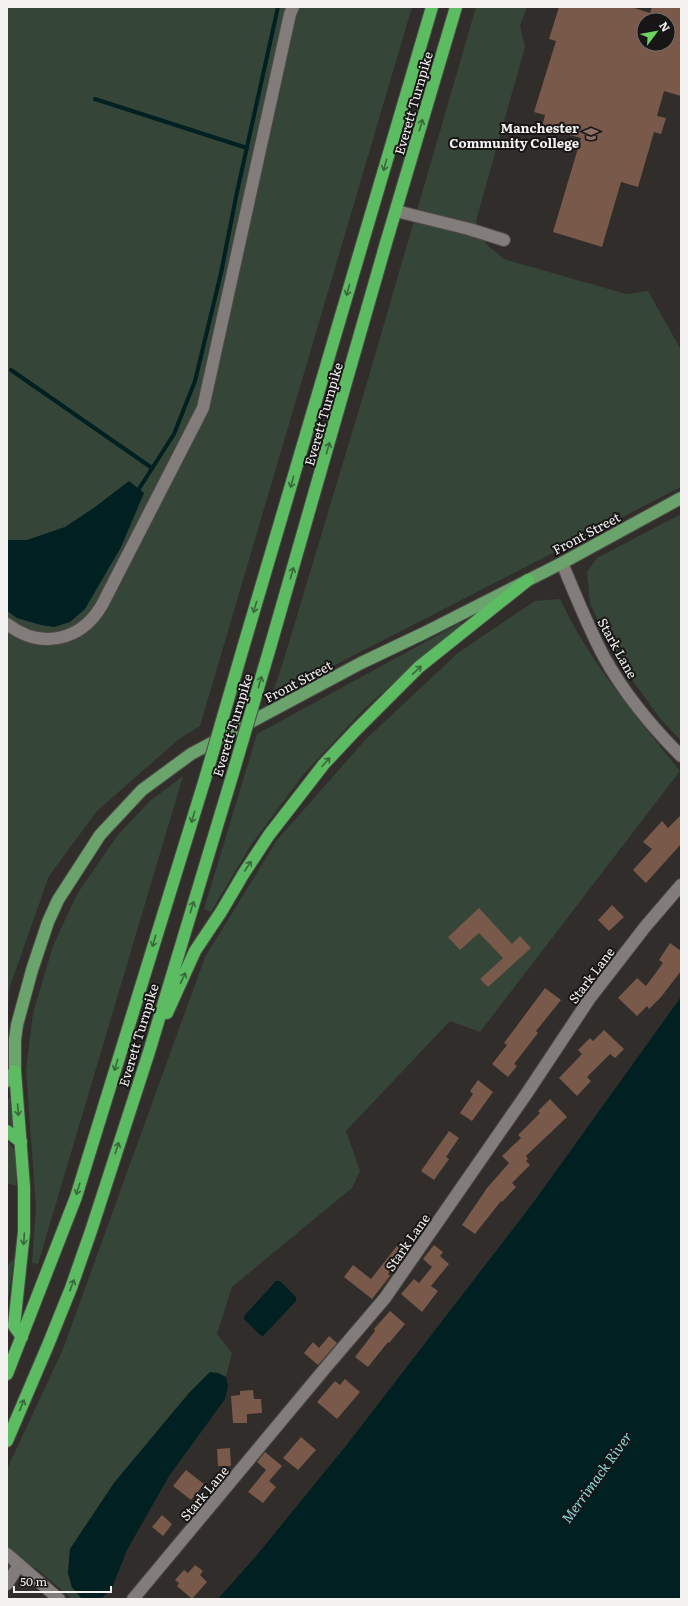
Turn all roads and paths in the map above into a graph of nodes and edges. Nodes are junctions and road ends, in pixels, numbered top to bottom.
1 (293, 7) edge
2 (432, 7) edge
3 (456, 7) edge
4 (396, 211) junction
5 (504, 240) dead end
6 (681, 498) edge
7 (562, 563) junction
8 (528, 580) junction
9 (7, 624) edge
10 (681, 756) edge
11 (681, 885) edge
12 (149, 1052) junction
13 (15, 1071) junction
14 (7, 1081) edge
15 (7, 1131) edge
16 (21, 1142) junction
17 (22, 1337) junction
18 (7, 1374) edge
19 (7, 1441) edge
20 (7, 1554) edge
21 (19, 1565) junction
22 (7, 1584) edge
23 (59, 1599) edge
24 (133, 1599) edge

1 - 9 street
2 -> 17 highway, Everett Turnpike, bridge
4 -> 3 highway, Everett Turnpike
4 - 5 street
12 -> 4 highway, Everett Turnpike, bridge
6 - 7 main road, Front Street
7 - 8 main road, Front Street
7 - 10 street, Stark Lane
12 -> 8 highway
8 - 13 main road, Front Street
11 - 24 street, Stark Lane
19 -> 12 highway, Everett Turnpike
13 - 14 main road
13 -> 16 highway
15 - 16 highway
16 -> 17 highway
17 - 18 highway, Everett Turnpike
20 - 21 street
21 - 22 street
21 - 23 street

